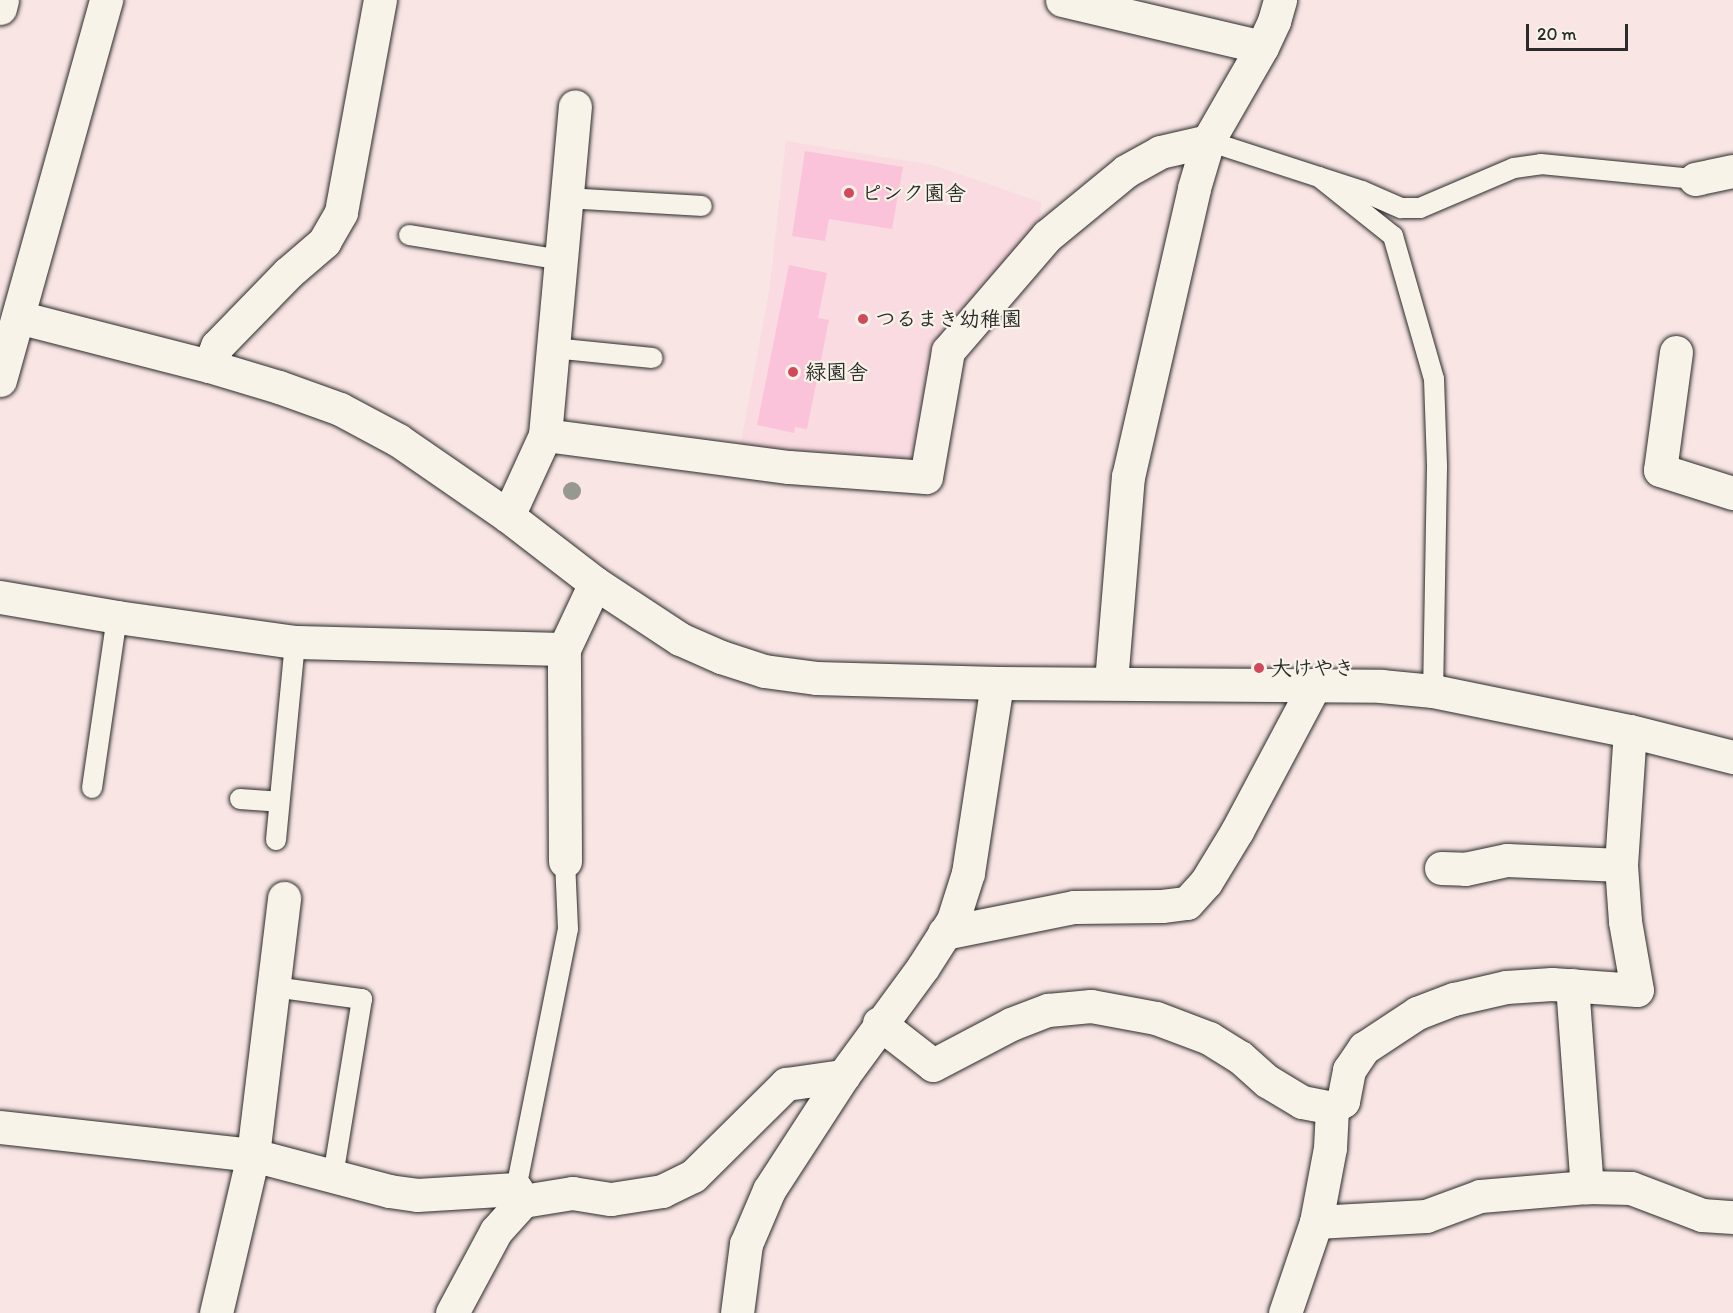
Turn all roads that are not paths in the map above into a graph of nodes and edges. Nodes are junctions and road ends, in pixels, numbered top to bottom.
1 (2, 0) edge
2 (106, 0) edge
3 (380, 0) edge
4 (1062, 0) edge
5 (1280, 0) edge
6 (0, 8) edge
7 (1262, 47) junction
8 (575, 106) dead end
9 (1208, 141) junction
10 (1733, 171) edge
11 (1319, 177) junction
12 (1695, 179) joint
13 (567, 198) junction
14 (702, 206) dead end
15 (409, 235) dead end
16 (561, 260) junction
17 (9, 317) edge
18 (553, 348) junction
19 (1676, 351) dead end
20 (653, 358) dead end
21 (209, 366) junction
22 (0, 380) edge
23 (545, 435) junction
24 (1733, 493) edge
25 (508, 516) junction
26 (595, 583) junction
27 (0, 597) edge
28 (117, 617) junction
29 (295, 642) junction
30 (564, 649) junction
31 (1111, 682) junction
32 (997, 683) junction
33 (1314, 684) junction
34 (1433, 691) junction
35 (1630, 731) junction
36 (1733, 757) edge
37 (92, 788) dead end
38 (240, 799) dead end
39 (279, 802) junction
40 (276, 840) dead end
41 (565, 861) joint
42 (1621, 865) junction
43 (1441, 868) dead end
44 (284, 898) dead end
45 (944, 933) junction
46 (1572, 985) junction
47 (274, 987) junction
48 (879, 1023) junction
49 (843, 1076) junction
50 (1332, 1108) junction
51 (0, 1127) edge
52 (253, 1155) junction
53 (333, 1176) junction
54 (1587, 1187) junction
55 (519, 1195) junction
56 (1733, 1217) edge
57 (1316, 1222) junction
58 (216, 1313) edge
59 (452, 1313) edge
60 (737, 1313) edge
61 (1285, 1313) edge

1 - 6 street
2 - 17 street
3 - 21 street
4 - 7 street
5 - 7 street
7 - 9 street
8 - 13 street
9 - 11 lane
9 - 23 street
9 - 31 street
10 - 12 street
11 - 12 lane
11 - 34 lane
13 - 14 lane
13 - 16 street
15 - 16 lane
16 - 18 street
17 - 21 street
17 - 22 street
18 - 20 lane
18 - 23 street
19 - 24 street
21 - 25 street
23 - 25 street
25 - 26 street
26 - 30 street
26 - 32 street
27 - 28 street
28 - 29 street
28 - 37 lane
29 - 30 street
29 - 39 lane
30 - 41 street
31 - 32 street
31 - 33 street
32 - 45 street
33 - 34 street
33 - 45 street
34 - 35 street
35 - 36 street
35 - 42 street
38 - 39 lane
39 - 40 lane
41 - 55 lane
42 - 43 street
42 - 46 street
44 - 47 street
45 - 48 street
46 - 50 street
46 - 54 street
47 - 52 street
47 - 53 lane
48 - 49 street
48 - 50 street
49 - 55 street
49 - 60 street
50 - 57 street
51 - 52 street
52 - 53 street
52 - 58 street
53 - 55 street
54 - 56 street
54 - 57 street
55 - 59 street
57 - 61 street

